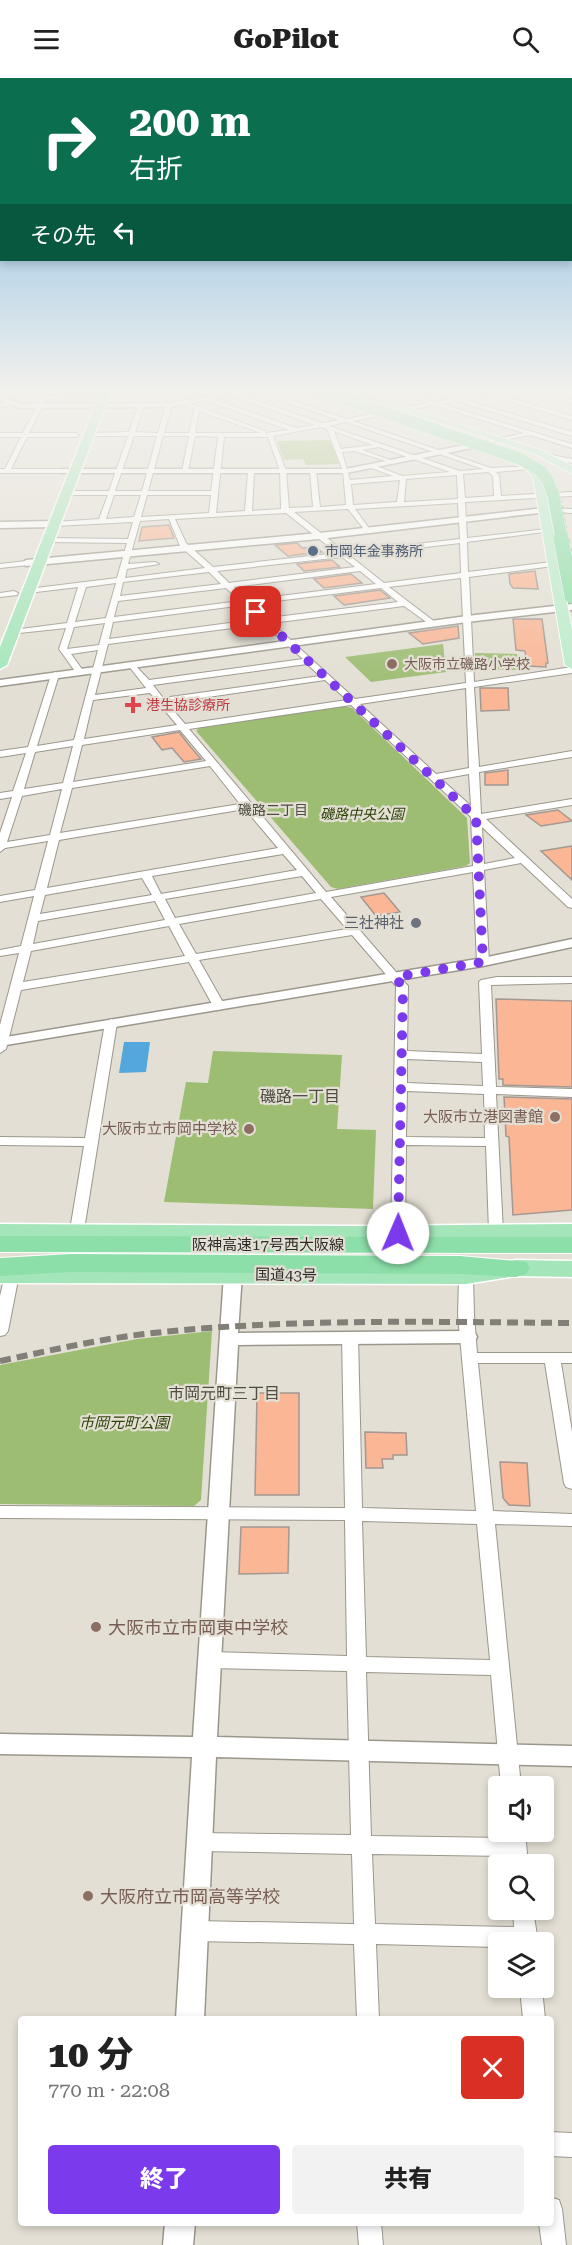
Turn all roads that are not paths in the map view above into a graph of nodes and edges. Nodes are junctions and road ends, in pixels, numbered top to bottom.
1 (69, 489) edge
2 (112, 489) edge
3 (146, 489) edge
4 (214, 489) edge
5 (250, 489) edge
6 (283, 489) edge
7 (315, 489) edge
8 (349, 489) edge
9 (402, 489) edge
10 (460, 489) edge
11 (497, 489) edge
12 (541, 489) edge
13 (551, 489) edge
14 (67, 493) junction
15 (111, 493) junction
16 (145, 493) junction
17 (214, 493) junction
18 (572, 494) edge
19 (542, 496) junction
20 (498, 499) junction
21 (461, 501) junction
22 (400, 504) junction
23 (350, 507) junction
24 (317, 509) junction
25 (45, 510) dead end
26 (287, 510) junction
27 (544, 510) junction
28 (572, 511) edge
29 (248, 513) junction
30 (212, 515) junction
31 (171, 517) junction
32 (138, 519) junction
33 (460, 520) junction
34 (105, 521) junction
35 (39, 524) junction
36 (55, 524) junction
37 (0, 525) edge
38 (367, 531) junction
39 (547, 531) junction
40 (319, 536) junction
41 (463, 539) junction
42 (38, 541) junction
43 (102, 541) junction
44 (132, 541) junction
45 (189, 547) junction
46 (129, 552) junction
47 (342, 554) junction
48 (41, 560) junction
49 (572, 560) edge
50 (26, 562) junction
51 (155, 564) dead end
52 (553, 564) junction
53 (0, 566) edge
54 (124, 567) junction
55 (210, 569) junction
56 (361, 569) junction
57 (464, 575) junction
58 (120, 580) junction
59 (83, 585) junction
60 (227, 585) junction
61 (382, 585) junction
62 (28, 591) junction
63 (14, 593) junction
64 (0, 595) edge
65 (572, 596) edge
66 (116, 599) junction
67 (246, 603) junction
68 (405, 603) junction
69 (567, 607) edge
70 (7, 610) dead end
71 (467, 619) junction
72 (110, 620) junction
73 (266, 622) junction
74 (432, 624) junction
75 (70, 625) junction
76 (13, 632) junction
77 (291, 643) junction
78 (104, 645) junction
79 (65, 652) junction
80 (310, 661) junction
81 (0, 665) edge
82 (132, 665) junction
83 (572, 665) edge
84 (98, 669) junction
85 (572, 670) edge
86 (80, 672) junction
87 (55, 675) junction
88 (328, 677) junction
89 (0, 684) edge
90 (470, 685) junction
91 (149, 686) junction
92 (91, 698) junction
93 (160, 701) junction
94 (354, 702) junction
95 (183, 726) junction
96 (80, 742) junction
97 (32, 749) junction
98 (0, 754) edge
99 (572, 754) edge
100 (213, 763) junction
101 (473, 769) junction
102 (434, 777) junction
103 (69, 785) junction
104 (19, 793) junction
105 (0, 796) edge
106 (572, 802) edge
107 (248, 806) junction
108 (476, 818) junction
109 (54, 836) junction
110 (0, 847) edge
111 (286, 850) junction
112 (522, 860) junction
113 (479, 867) junction
114 (306, 872) junction
115 (145, 874) junction
116 (40, 891) junction
117 (326, 894) junction
118 (0, 898) edge
119 (158, 898) junction
120 (572, 905) edge
121 (32, 920) junction
122 (171, 922) junction
123 (356, 931) junction
124 (572, 943) edge
125 (26, 948) junction
126 (0, 953) edge
127 (192, 958) junction
128 (483, 962) junction
129 (396, 977) junction
130 (572, 980) edge
131 (16, 987) junction
132 (219, 1006) junction
133 (111, 1023) junction
134 (1, 1044) edge
135 (402, 1055) junction
136 (487, 1058) junction
137 (401, 1087) junction
138 (490, 1090) junction
139 (572, 1093) edge
140 (0, 1141) edge
141 (399, 1141) junction
142 (91, 1142) junction
143 (492, 1142) junction
144 (77, 1230) junction
145 (572, 1231) edge
146 (496, 1232) junction
147 (0, 1233) edge
148 (360, 1233) junction
149 (398, 1233) junction
150 (0, 1244) edge
151 (572, 1245) edge
152 (572, 1259) edge
153 (516, 1268) joint
154 (3, 1269) edge
155 (572, 1269) edge
156 (463, 1270) junction
157 (233, 1274) junction
158 (0, 1331) edge
159 (350, 1336) junction
160 (468, 1337) junction
161 (230, 1339) junction
162 (471, 1358) junction
163 (552, 1358) junction
164 (572, 1359) edge
165 (572, 1483) edge
166 (0, 1512) edge
167 (217, 1514) junction
168 (354, 1514) junction
169 (486, 1517) junction
170 (572, 1520) edge
171 (210, 1660) junction
172 (357, 1663) junction
173 (501, 1668) junction
174 (0, 1744) edge
175 (205, 1746) junction
176 (358, 1749) junction
177 (508, 1754) junction
178 (572, 1756) edge
179 (510, 1776) edge
180 (199, 1842) junction
181 (362, 1846) junction
182 (516, 1848) edge
183 (195, 1931) junction
184 (366, 1935) junction
185 (488, 1939) edge
186 (532, 1998) edge
187 (190, 2016) edge
188 (368, 2016) edge
189 (534, 2016) edge
190 (554, 2144) edge
191 (572, 2145) edge
192 (180, 2226) edge
193 (369, 2226) edge
194 (552, 2226) edge
195 (178, 2245) edge
196 (371, 2245) edge
197 (554, 2245) edge

1 - 14 highway
2 - 15 street
3 - 16 street
4 - 17 street
5 - 29 street
6 - 26 street
7 - 24 street
8 - 23 street
9 - 22 street
10 - 21 street
11 - 20 street
12 - 19 main road
13 - 65 highway, bridge
14 - 15 street
14 - 36 highway
15 - 16 street
15 - 34 street
16 - 17 street
16 - 32 street
17 - 30 street
18 - 19 street
19 - 20 street
19 - 27 main road
20 - 21 street
21 - 22 street
21 - 33 street
22 - 23 street
23 - 24 street
23 - 38 street
24 - 26 street
25 - 35 highway
26 - 29 street
26 - 40 street
27 - 28 street
27 - 33 street
27 - 39 main road
29 - 30 street
30 - 31 street
31 - 32 street
31 - 45 street
32 - 34 street
32 - 44 street
33 - 38 street
33 - 41 street
34 - 36 street
34 - 43 street
35 - 36 street
35 - 37 street
35 - 42 highway
36 - 42 highway
38 - 40 street
39 - 41 street
39 - 52 main road
40 - 45 street
40 - 47 street
41 - 47 street
41 - 57 street
42 - 43 street
42 - 48 highway
42 - 50 highway
43 - 44 street
44 - 46 street
45 - 46 street
45 - 55 street
46 - 48 street
46 - 54 street
47 - 55 street
47 - 56 street
48 - 50 street
48 - 62 highway
49 - 52 street
50 - 53 street
50 - 63 highway
51 - 54 street
52 - 57 street
52 - 69 main road
54 - 58 street
55 - 58 street
55 - 60 street
56 - 60 street
56 - 61 street
57 - 61 street
57 - 71 street
58 - 59 street
58 - 66 street
59 - 62 street
59 - 75 street
60 - 66 street
60 - 67 street
61 - 67 street
61 - 68 street
62 - 76 highway
63 - 64 street
63 - 70 highway
66 - 72 street
67 - 72 street
67 - 73 street
68 - 73 street
68 - 74 street
69 - 71 street
69 - 83 main road
71 - 74 street
71 - 90 street
72 - 75 street
72 - 78 street
73 - 77 street
73 - 78 street
74 - 77 street
75 - 76 street
75 - 79 street
76 - 81 highway
77 - 80 street
77 - 82 street
78 - 79 street
78 - 84 street
79 - 86 street
80 - 88 street
80 - 91 street
82 - 84 street
82 - 91 street
84 - 86 street
84 - 92 street
85 - 90 street
86 - 87 street
87 - 89 street
87 - 97 street
88 - 93 street
88 - 94 street
90 - 94 street
90 - 101 street
91 - 92 street
91 - 93 street
92 - 96 street
93 - 95 street
94 - 95 street
94 - 102 street
95 - 96 street
95 - 100 street
96 - 97 street
96 - 103 street
97 - 98 street
97 - 104 street
99 - 101 street
100 - 103 street
100 - 107 street
101 - 102 street
101 - 108 street
102 - 108 street
103 - 104 street
103 - 109 street
104 - 105 street
104 - 110 street
106 - 108 street
107 - 109 street
107 - 111 street
108 - 112 street
108 - 113 street
109 - 110 street
109 - 116 street
111 - 114 street
111 - 115 street
112 - 113 street
112 - 120 street
113 - 117 street
113 - 128 street
114 - 117 street
114 - 119 street
115 - 116 street
115 - 119 street
116 - 118 street
116 - 121 street
117 - 122 street
117 - 123 street
119 - 121 street
119 - 122 street
121 - 125 street
122 - 125 street
122 - 127 street
123 - 127 street
123 - 129 street
124 - 128 street
125 - 126 street
125 - 131 street
127 - 131 street
127 - 132 street
128 - 129 street
129 - 132 street
129 - 135 street
130 - 136 street
131 - 134 street
132 - 133 street
133 - 134 street
133 - 142 street
135 - 136 street
135 - 137 street
136 - 138 street
137 - 138 street
137 - 141 street
138 - 139 street
138 - 143 street
140 - 142 street
141 - 143 street
141 - 149 street
142 - 144 street
143 - 146 street
144 - 147 highway
144 - 148 highway
145 - 146 highway
146 - 149 highway
147 - 148 highway
148 - 149 highway
150 - 151 highway, 阪神高速17号西大阪線
152 - 154 highway, 阪神高速17号西大阪線
153 - 155 highway
153 - 156 highway
154 - 156 highway
154 - 157 highway, 国道43号
154 - 158 street
156 - 157 highway, 国道43号
156 - 160 street
157 - 161 street
159 - 160 street
159 - 161 street
159 - 168 street
160 - 162 street
161 - 167 street
162 - 163 street
162 - 169 street
163 - 164 street
163 - 165 street
166 - 167 street
167 - 168 street
167 - 171 street
168 - 169 street
168 - 172 street
169 - 170 street
169 - 173 street
171 - 172 street
171 - 175 street
172 - 173 street
172 - 176 street
173 - 177 street
174 - 175 street
175 - 176 street
175 - 180 street
176 - 177 street
176 - 181 street
177 - 178 street
177 - 179 street
180 - 181 street
180 - 183 street
181 - 182 street
181 - 184 street
183 - 184 street
183 - 187 street
184 - 185 street
184 - 188 street
186 - 189 street
190 - 191 street
192 - 195 street
193 - 196 street
194 - 197 street

